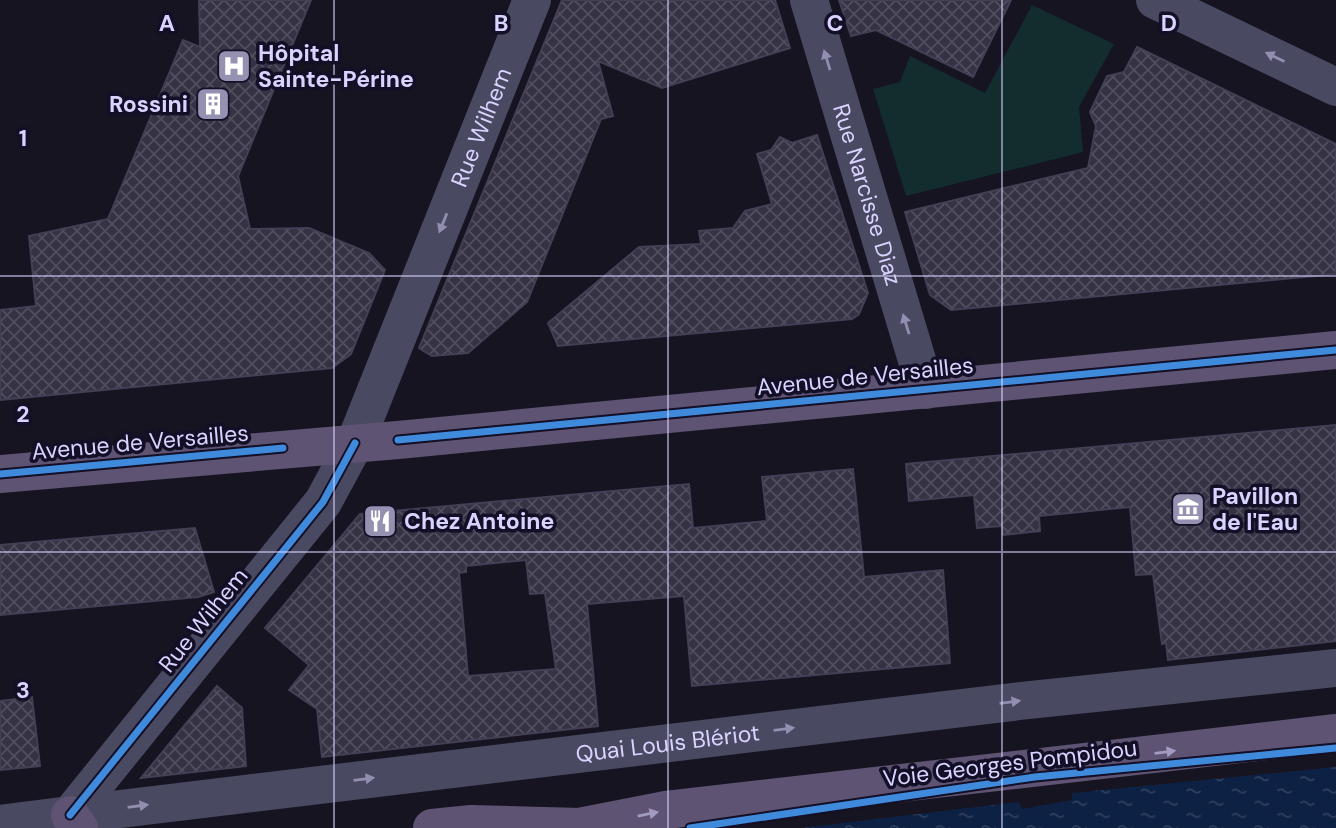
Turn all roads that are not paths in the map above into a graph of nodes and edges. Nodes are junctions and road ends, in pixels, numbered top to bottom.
1 (532, 0) edge
2 (809, 0) edge
3 (1155, 0) edge
4 (1336, 87) edge
5 (1336, 351) edge
6 (926, 390) junction
7 (355, 443) junction
8 (0, 474) edge
9 (1336, 668) edge
10 (1336, 733) edge
11 (75, 822) edge
12 (0, 824) edge
13 (577, 827) edge
14 (432, 828) edge

1 -> 7 street, Rue Wilhem
6 -> 2 street, Rue Narcisse Diaz
4 -> 3 street
5 - 6 main road, Avenue de Versailles
6 - 7 main road, Avenue de Versailles
7 - 8 main road, Avenue de Versailles
7 - 11 street, Rue Wilhem
11 -> 9 street, Quai Louis Blériot
13 -> 10 main road, Voie Georges Pompidou
11 - 12 street, Quai Louis Blériot
13 - 14 main road, Voie Georges Pompidou

